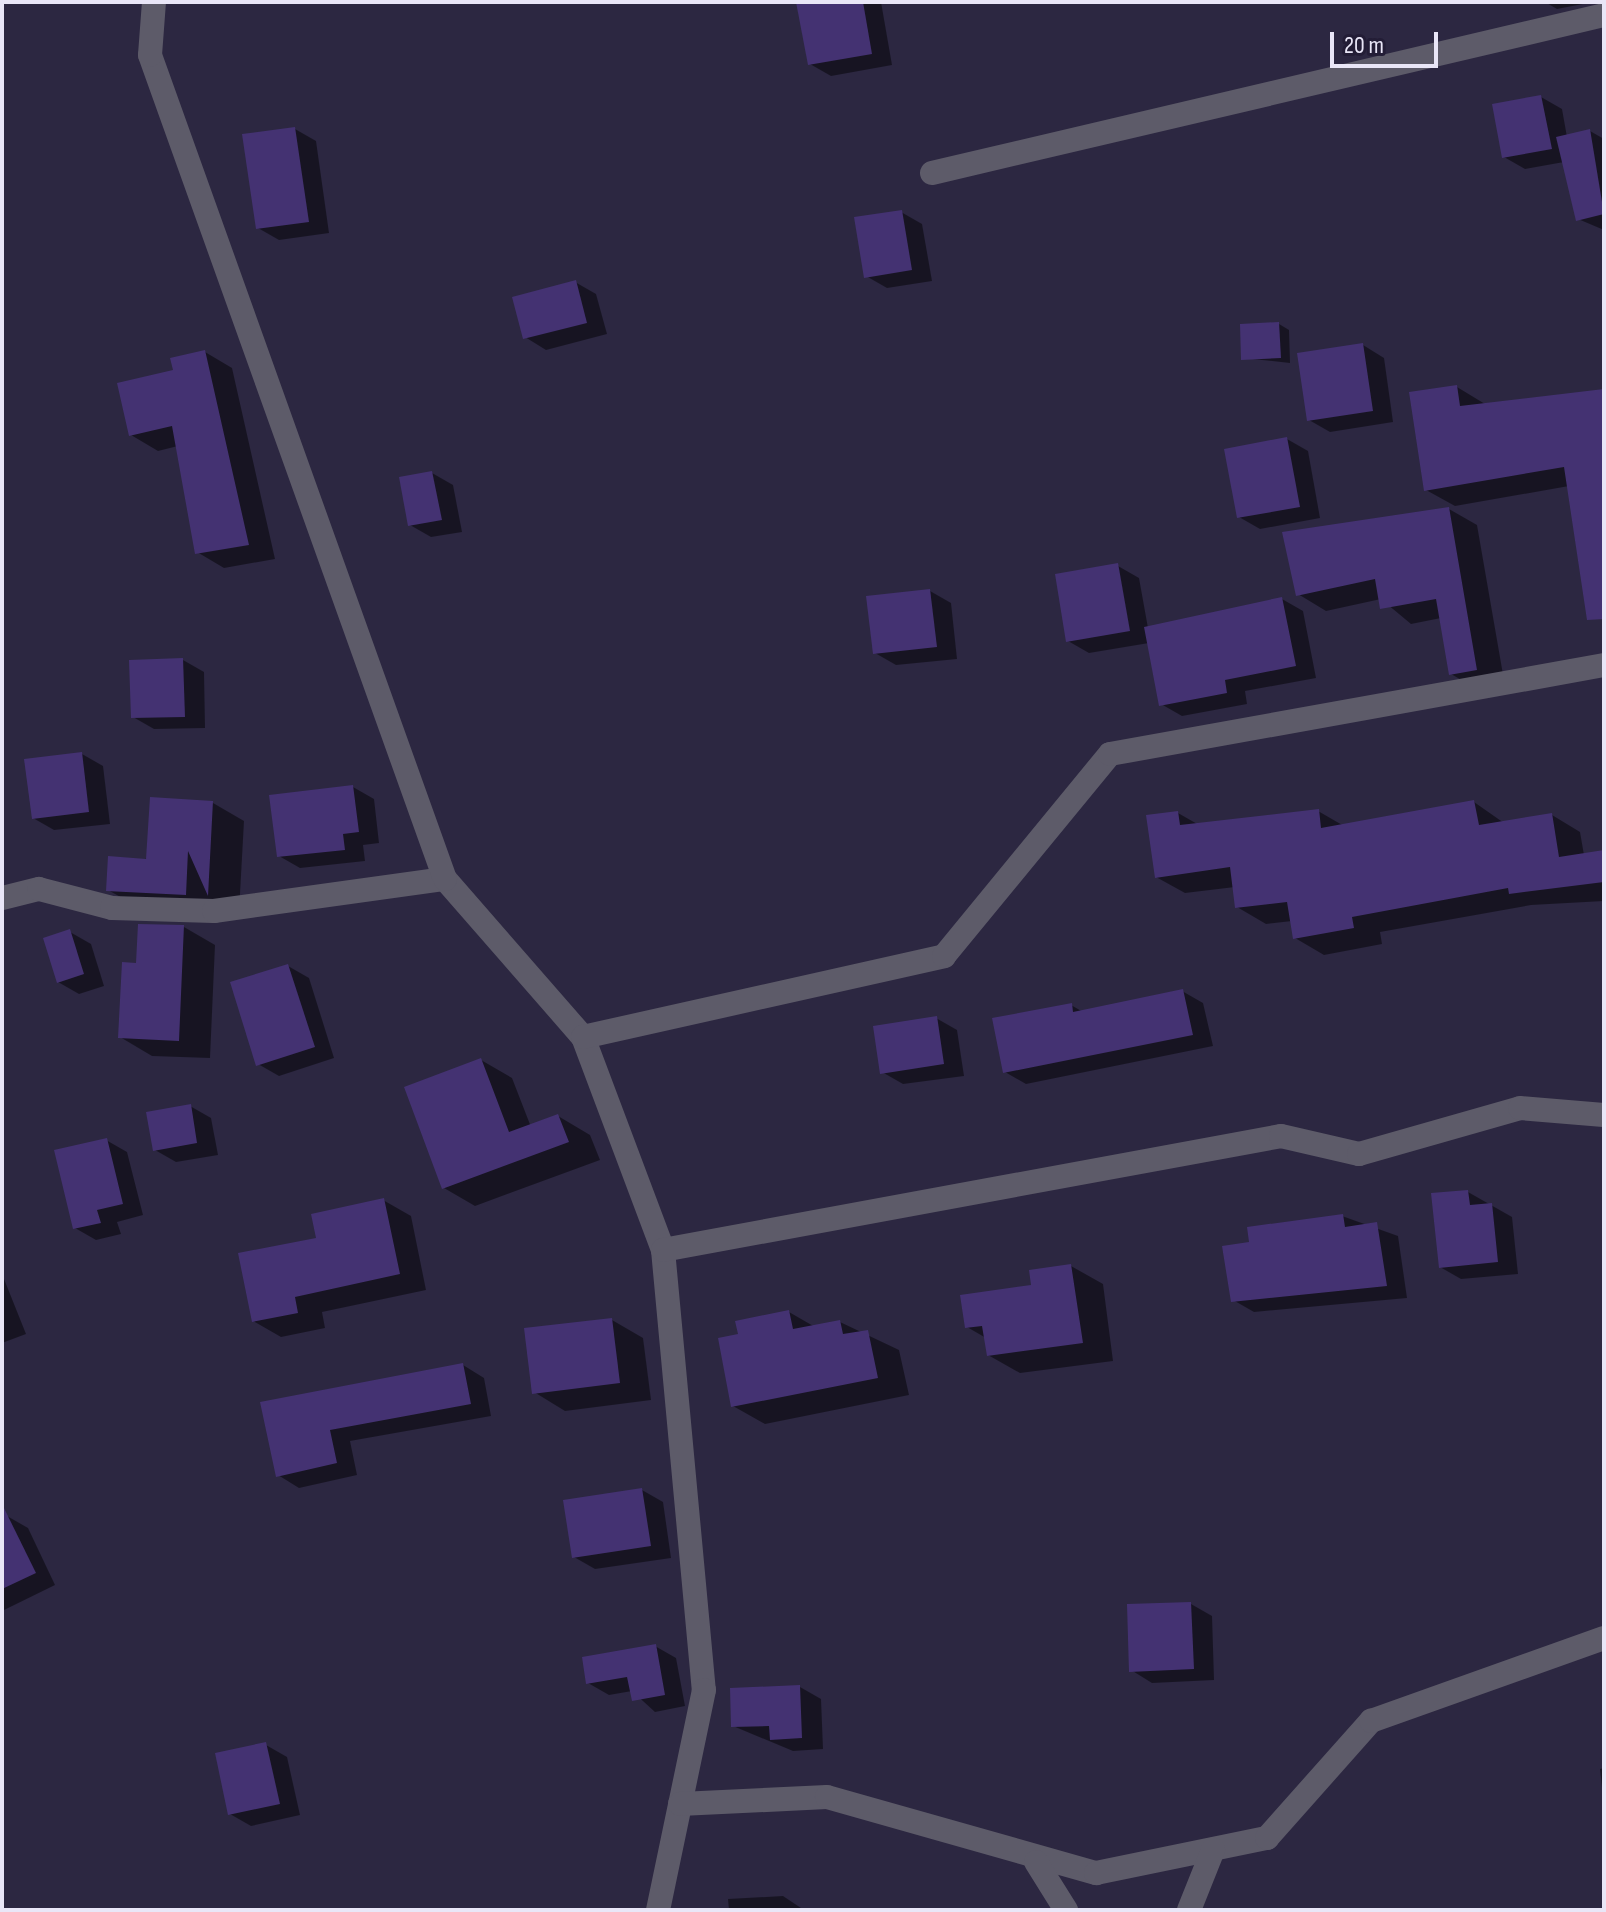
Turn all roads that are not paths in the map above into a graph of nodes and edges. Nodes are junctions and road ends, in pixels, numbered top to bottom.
1 (154, 2) edge
2 (1604, 15) edge
3 (932, 173) dead end
4 (1604, 665) edge
5 (445, 879) junction
6 (2, 898) edge
7 (583, 1037) junction
8 (1604, 1115) edge
9 (663, 1250) junction
10 (1604, 1638) edge
11 (680, 1804) junction
12 (1213, 1850) junction
13 (1036, 1862) junction
14 (658, 1910) edge
15 (1066, 1910) edge
16 (1189, 1910) edge

1 - 5 street
2 - 3 street
4 - 7 street
5 - 6 street
5 - 7 street
7 - 9 street
8 - 9 street
9 - 11 street
10 - 12 street
11 - 13 street
11 - 14 street
12 - 13 street
12 - 16 street
13 - 15 street

